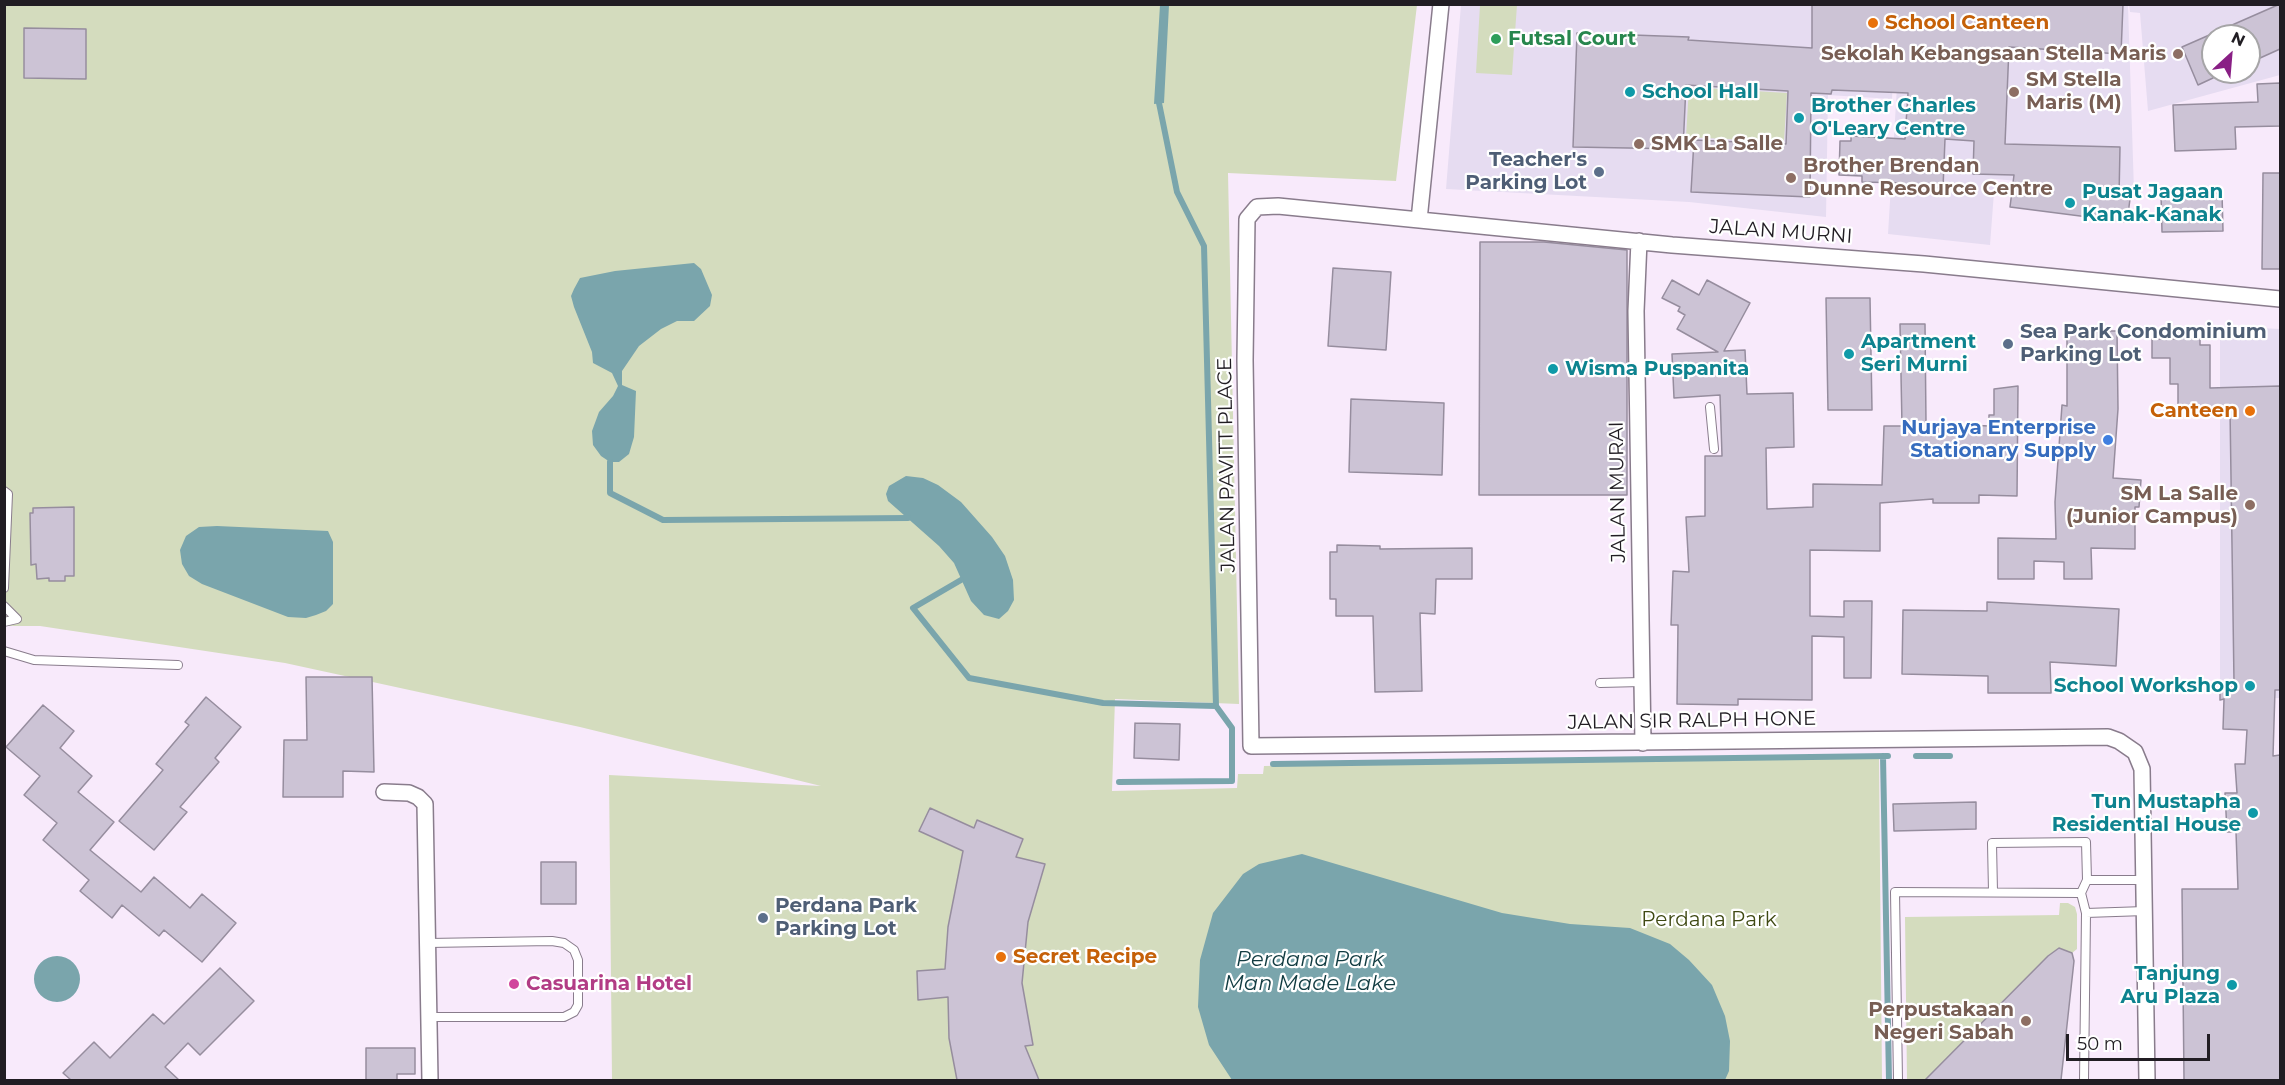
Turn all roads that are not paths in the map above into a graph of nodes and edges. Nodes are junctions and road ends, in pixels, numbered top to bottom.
1 (1441, 4) edge
2 (1278, 206) joint
3 (1419, 220) junction
4 (1639, 241) junction
5 (2280, 299) edge
6 (1710, 407) dead end
7 (1714, 449) dead end
8 (4, 491) edge
9 (4, 588) edge
10 (4, 606) edge
11 (4, 622) edge
12 (4, 651) edge
13 (178, 664) dead end
14 (1641, 682) junction
15 (1600, 683) dead end
16 (1643, 743) junction
17 (1251, 746) joint
18 (384, 792) dead end
19 (2087, 880) junction
20 (2144, 880) junction
21 (1993, 892) junction
22 (2081, 893) junction
23 (2145, 911) junction
24 (2086, 913) junction
25 (428, 943) junction
26 (429, 1017) junction
27 (430, 1080) edge
28 (1898, 1080) edge
29 (2084, 1080) edge
30 (2147, 1080) edge

1 - 3 street
2 - 3 street, JALAN MURNI
2 - 17 street, JALAN PAVITT PLACE
3 - 4 street, JALAN MURNI
4 - 5 street, JALAN MURNI
4 - 14 street, JALAN MURAI
6 - 7 lane
8 - 9 lane
10 - 11 lane
12 - 13 lane
14 - 15 lane
14 - 16 street, JALAN MURAI
16 - 17 street, JALAN SIR RALPH HONE
16 - 20 street, JALAN SIR RALPH HONE
18 - 25 street
19 - 20 lane
19 - 21 lane
19 - 22 lane
20 - 23 street
21 - 22 lane
21 - 28 lane
22 - 24 lane
23 - 24 lane
23 - 30 street
24 - 29 lane
25 - 26 street
25 - 26 lane
26 - 27 street

